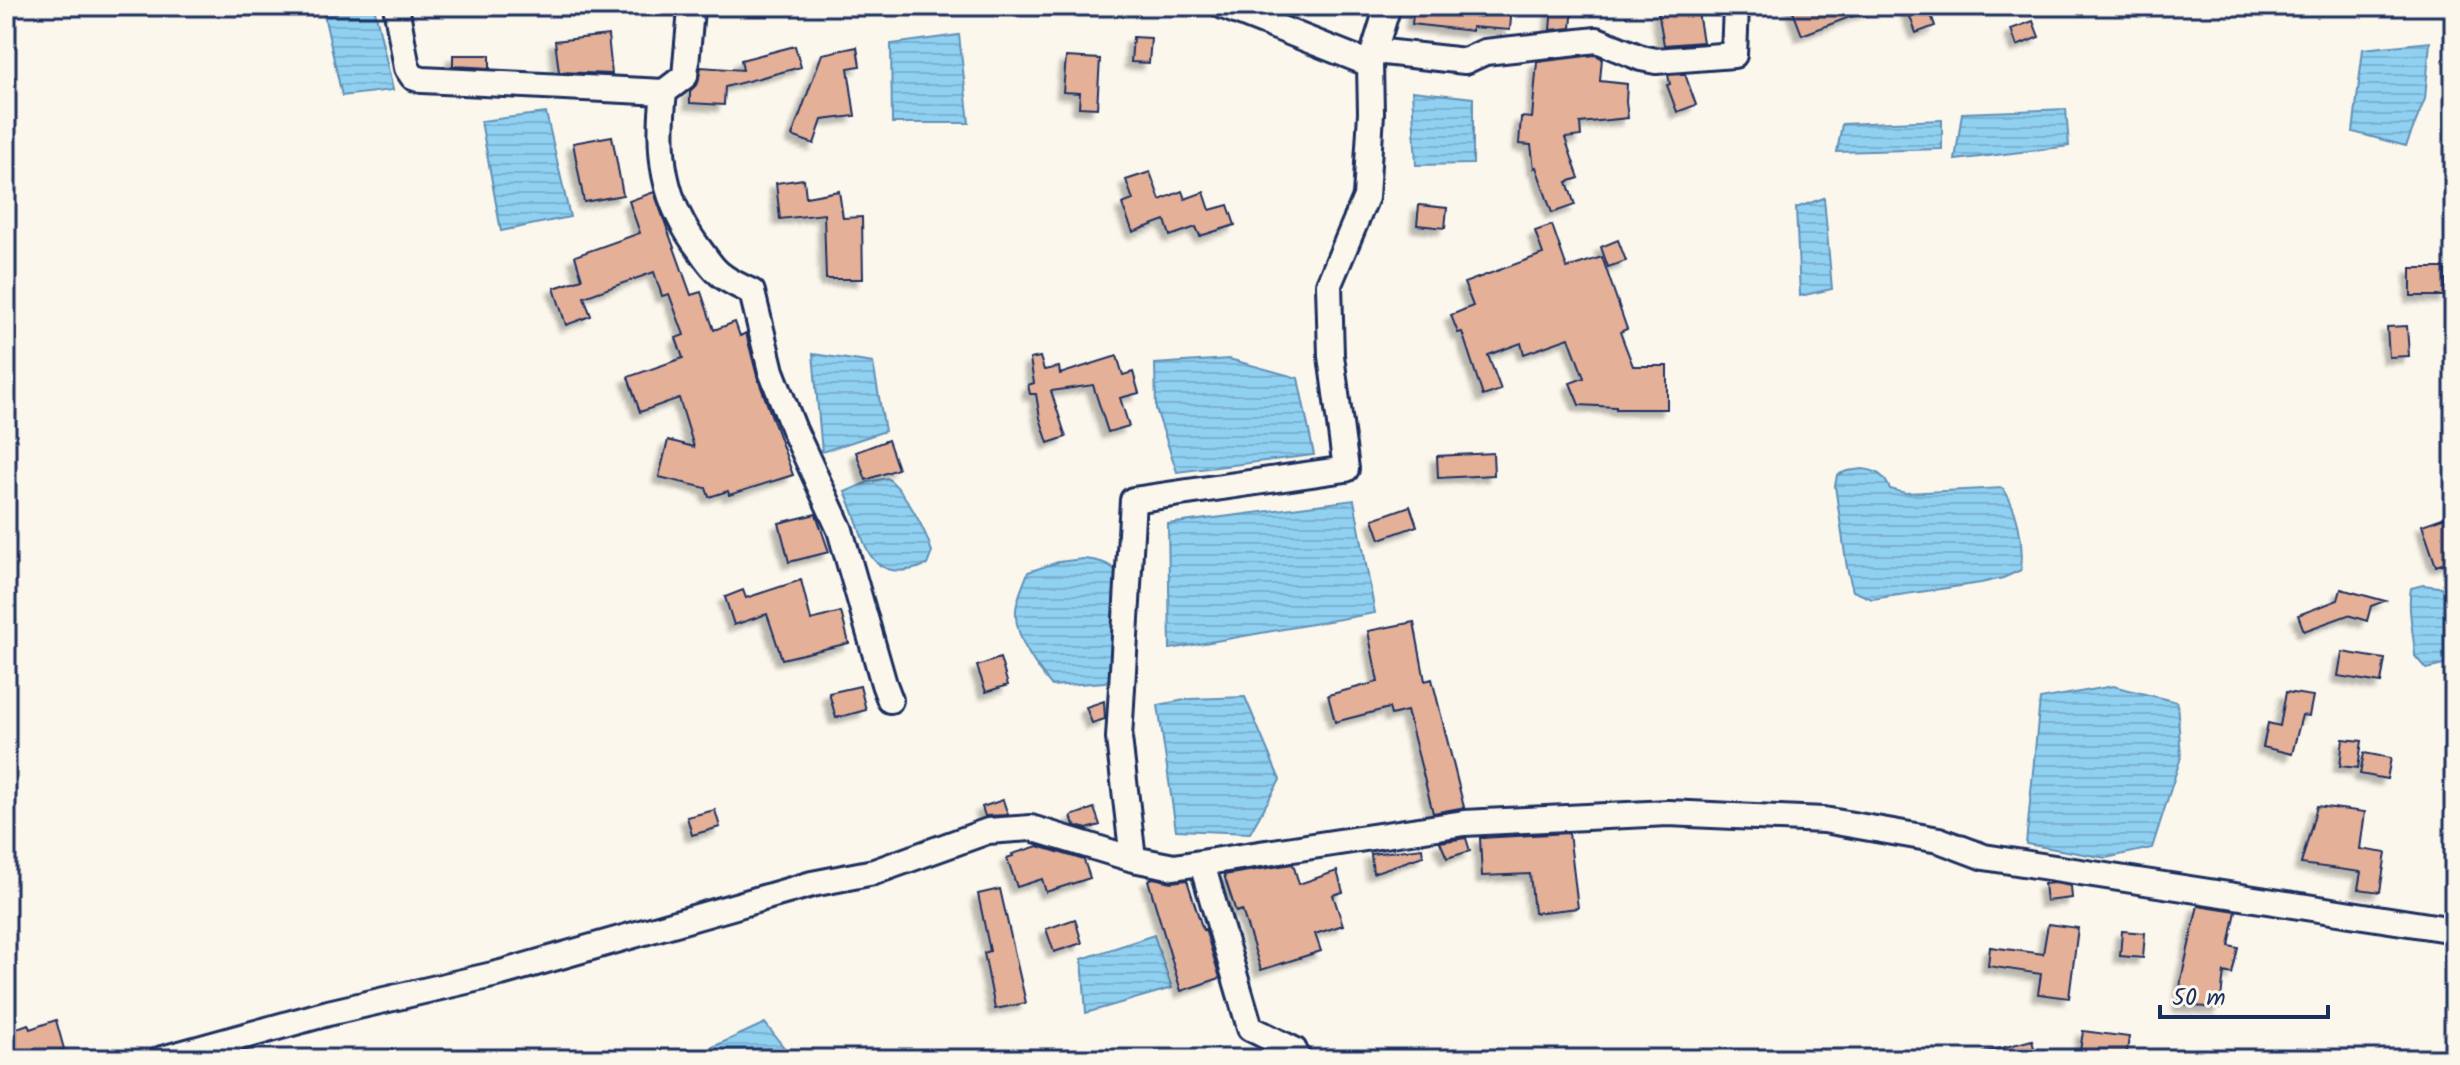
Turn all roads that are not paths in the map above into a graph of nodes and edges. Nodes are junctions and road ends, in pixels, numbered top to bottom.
1 (396, 6) edge
2 (694, 6) edge
3 (1223, 6) edge
4 (1388, 6) edge
5 (1736, 6) edge
6 (1373, 58) junction
7 (664, 92) junction
8 (890, 700) dead end
9 (1133, 859) junction
10 (1202, 864) junction
11 (2454, 930) edge
12 (162, 1059) edge
13 (1298, 1059) edge

1 - 7 street
2 - 7 street
3 - 6 street
4 - 6 street
5 - 6 street
6 - 9 street
7 - 8 street
9 - 10 street
9 - 12 street
10 - 11 street
10 - 13 street

